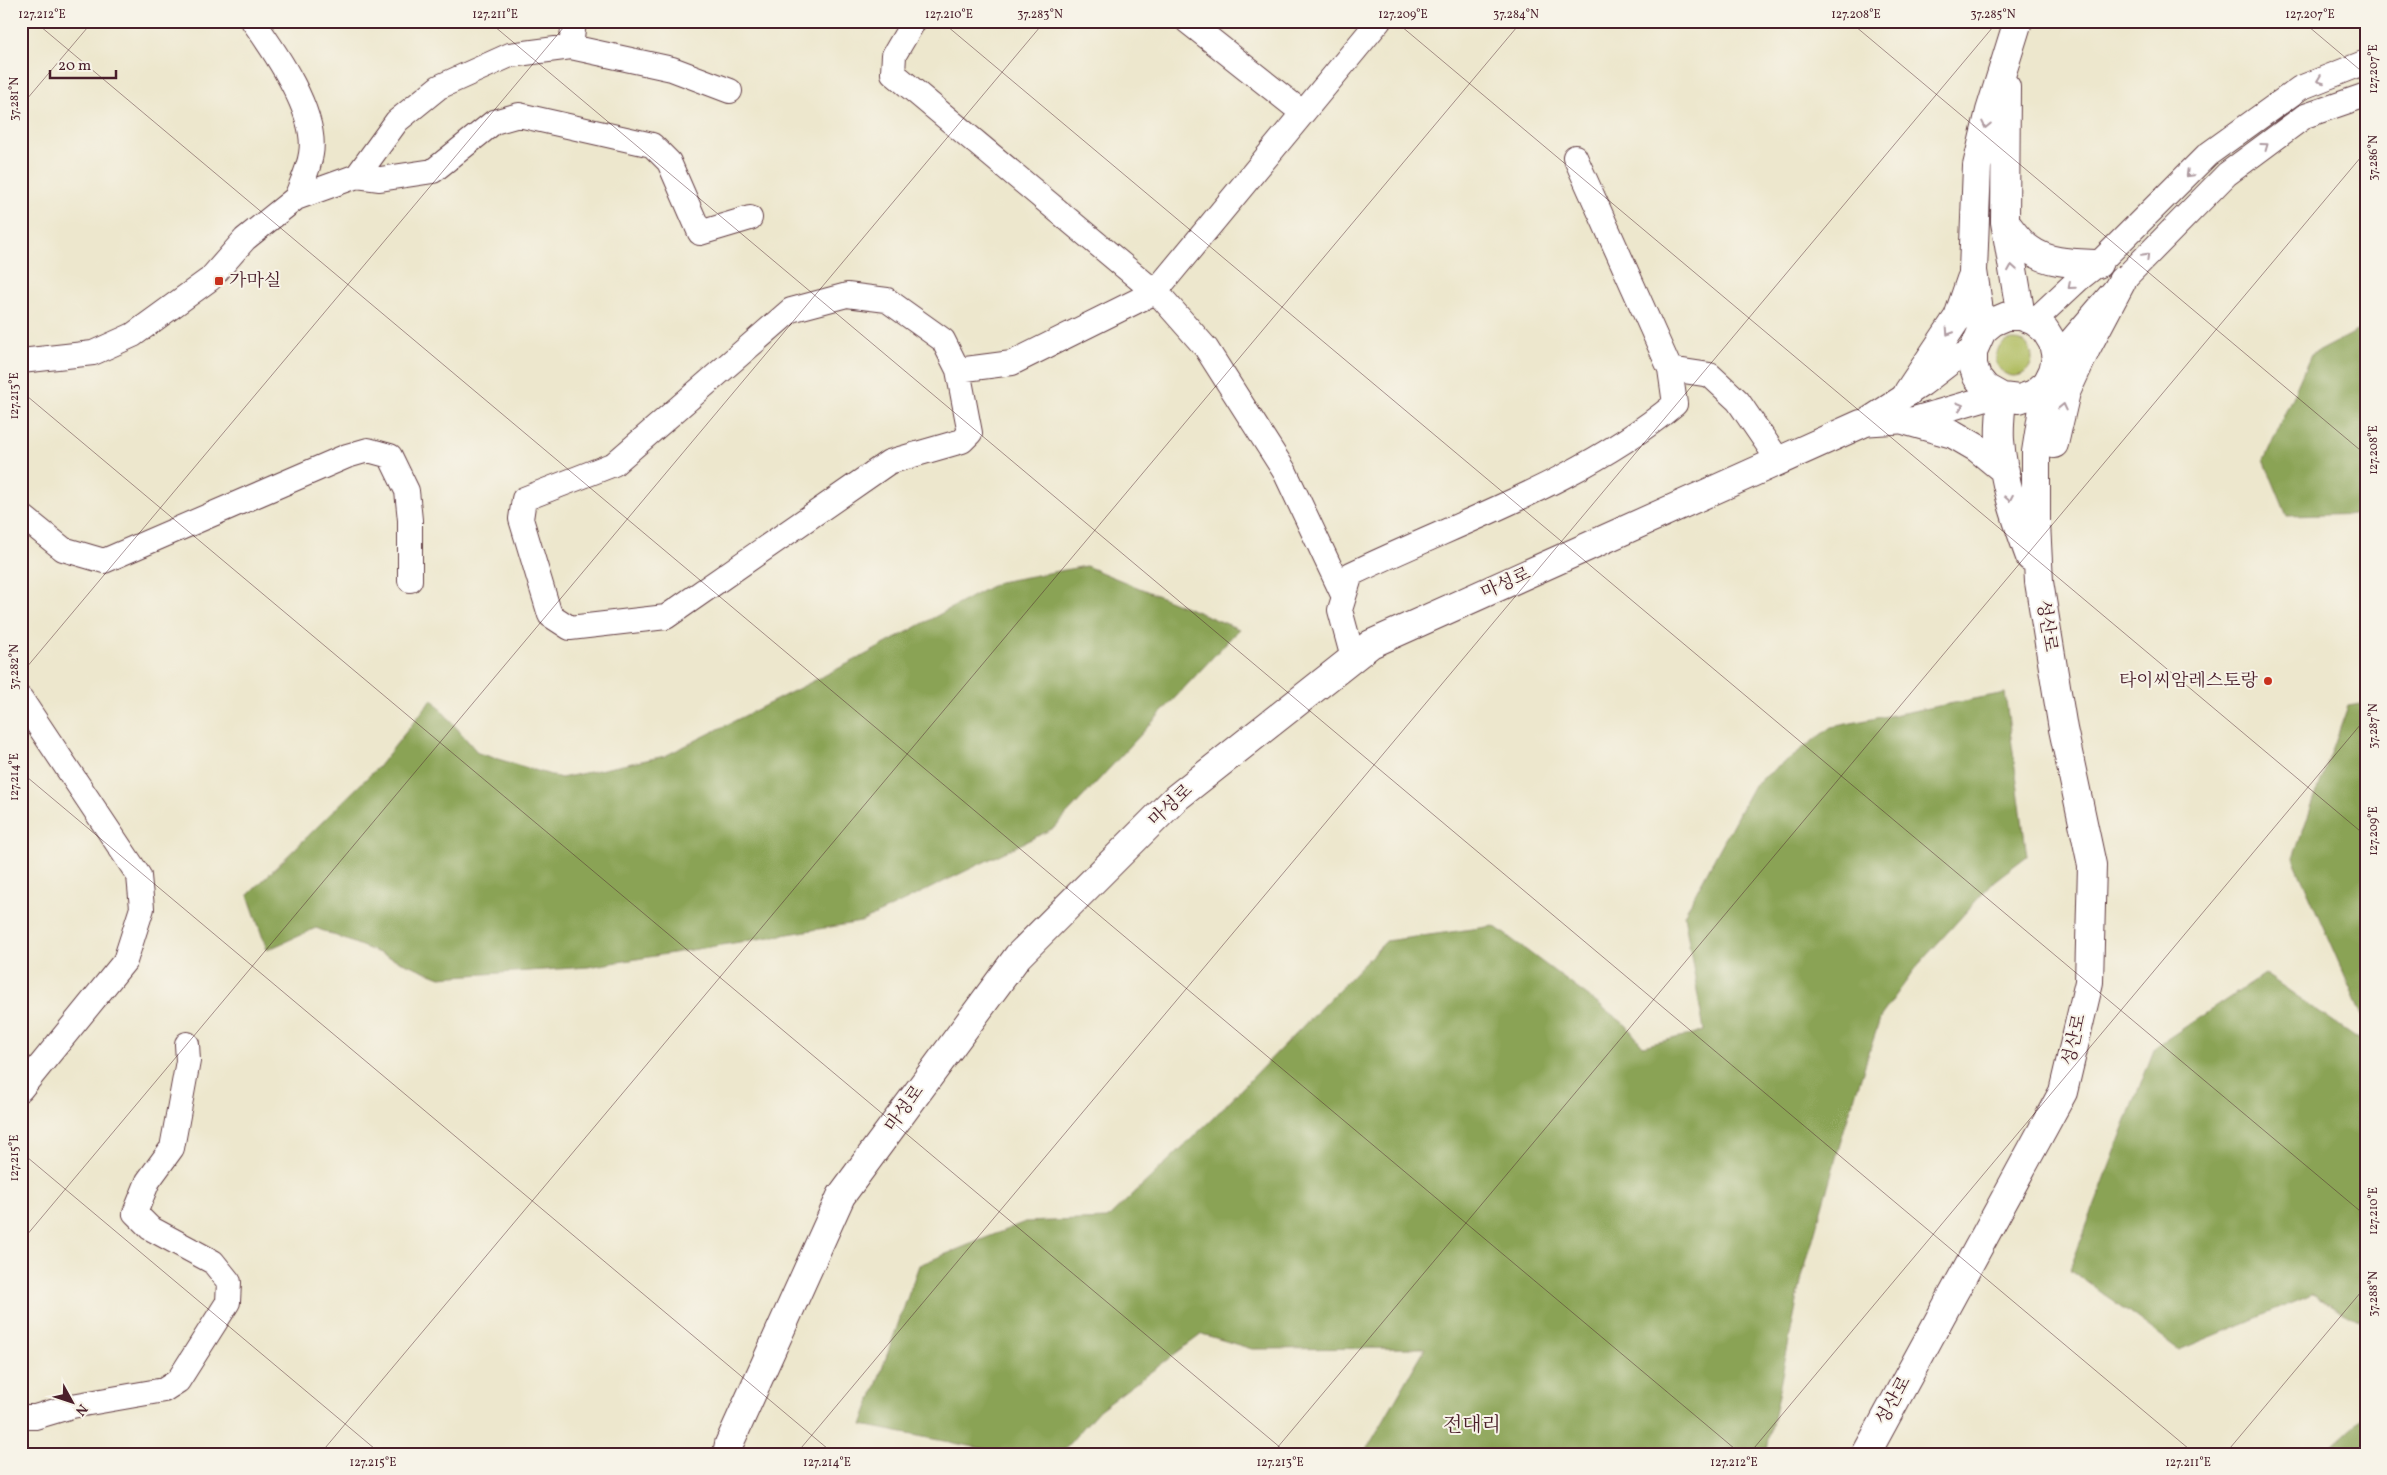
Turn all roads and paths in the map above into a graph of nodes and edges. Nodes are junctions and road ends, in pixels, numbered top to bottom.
1 (253, 21) edge
2 (574, 21) edge
3 (914, 21) edge
4 (1187, 21) edge
5 (1379, 21) edge
6 (2018, 21) edge
7 (571, 47) junction
8 (2006, 61) junction
9 (2366, 62) edge
10 (730, 91) dead end
11 (2366, 95) edge
12 (1303, 113) junction
13 (1575, 157) dead end
14 (357, 176) junction
15 (296, 198) junction
16 (750, 218) dead end
17 (2005, 222) junction
18 (2098, 264) junction
19 (1973, 271) junction
20 (2122, 281) junction
21 (1155, 292) junction
22 (2027, 319) junction
23 (1978, 341) junction
24 (21, 361) edge
25 (1670, 369) junction
26 (958, 370) junction
27 (2051, 370) junction
28 (1908, 392) junction
29 (1999, 396) junction
30 (1907, 421) junction
31 (1861, 424) junction
32 (1779, 461) junction
33 (2005, 471) junction
34 (21, 515) edge
35 (2036, 523) junction
36 (410, 580) dead end
37 (2039, 582) junction
38 (1344, 597) junction
39 (1353, 658) junction
40 (21, 699) edge
41 (187, 1044) dead end
42 (21, 1089) edge
43 (21, 1417) edge
44 (727, 1454) edge
45 (1866, 1454) edge

1 - 15 street
2 - 7 street
3 - 21 street
4 - 12 street
5 - 12 street
6 - 8 main road
7 - 10 street
7 - 14 street
8 - 17 main road
8 -> 19 main road
9 -> 18 street
20 -> 11 street
12 - 21 street
13 - 25 street
14 - 15 street
14 - 16 street
15 - 24 street
17 - 18 main road
22 -> 17 main road
18 -> 22 street
19 - 23 main road
19 -> 28 main road
20 - 27 street
35 -> 20 main road
21 - 26 street
21 - 38 street
22 - 23 main road
22 - 27 main road
23 - 28 street
23 - 29 main road
25 - 32 street
25 - 38 street
26 - 26 street
27 - 29 main road
27 - 35 main road
28 - 31 street
30 -> 29 street
29 - 33 main road
30 - 31 street
30 - 33 main road
31 - 32 main road, 마성로
32 - 39 main road, 마성로
33 -> 37 main road
34 - 36 street
35 - 37 main road
37 - 45 main road, 성산로
38 - 39 street
39 - 44 main road, 마성로
40 - 42 street
41 - 43 street

